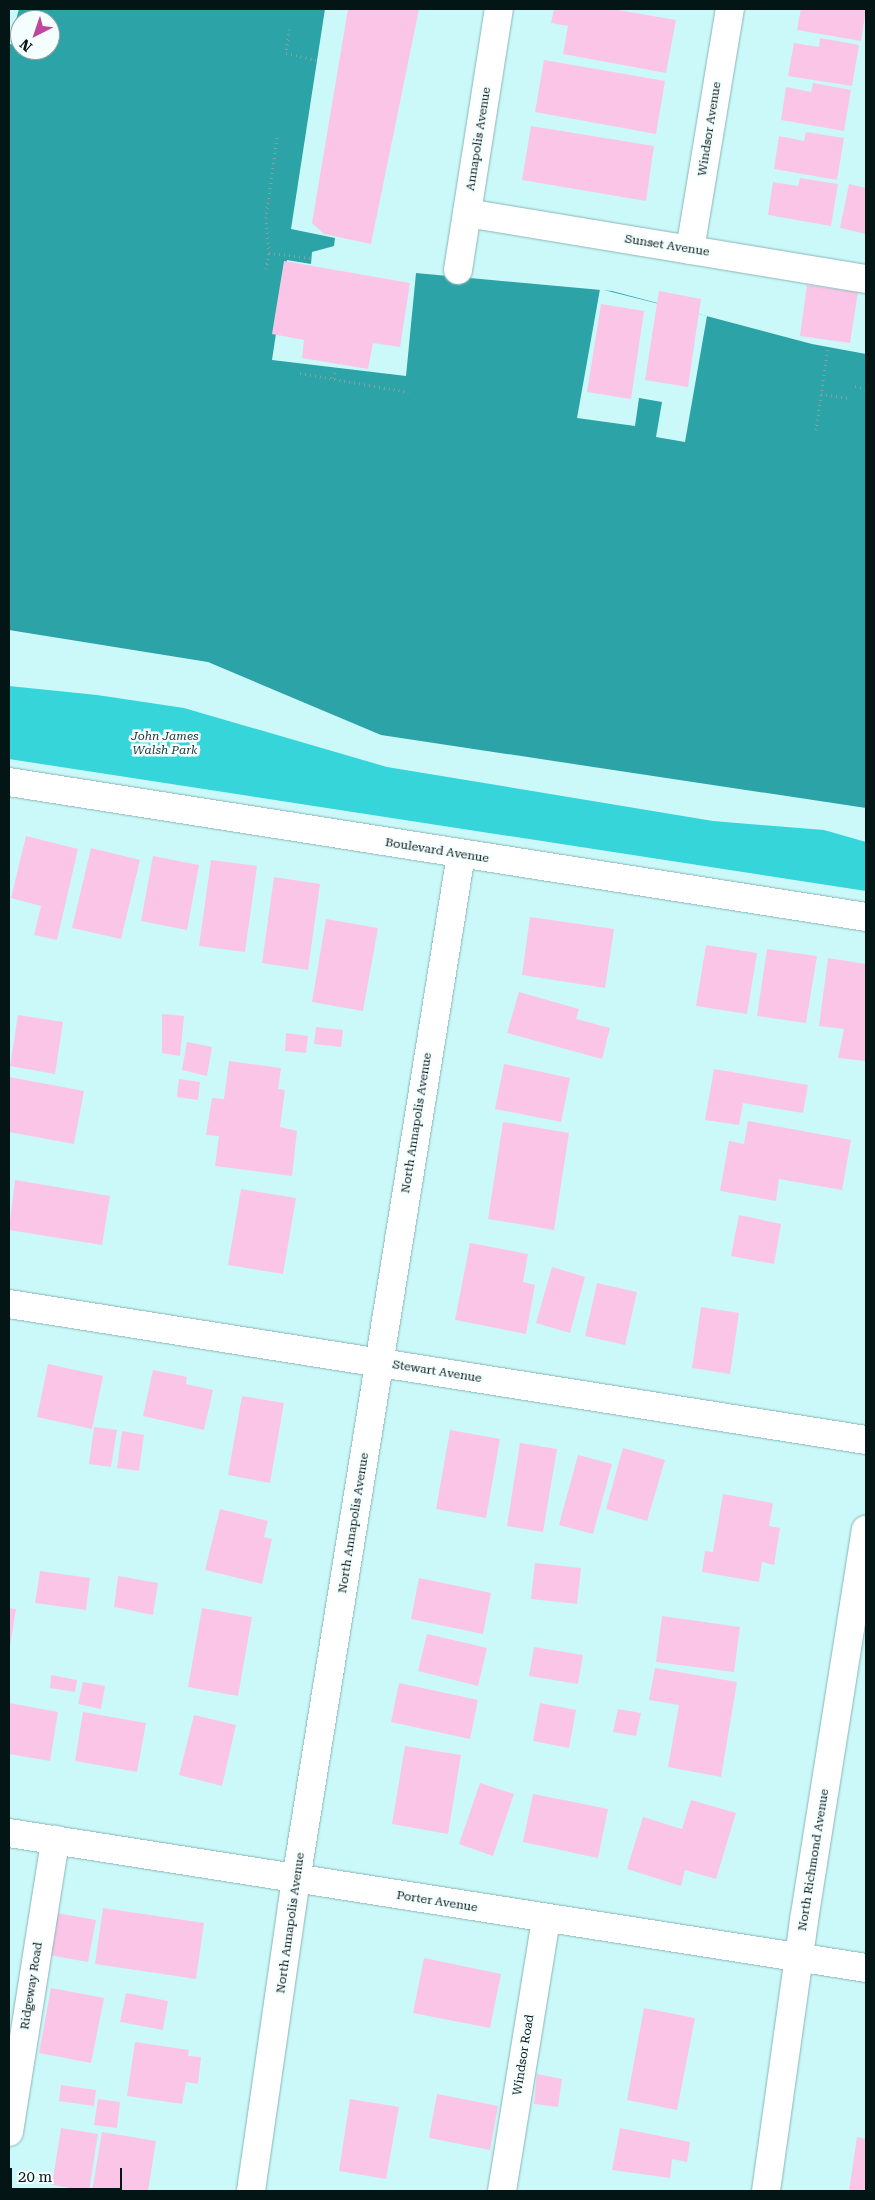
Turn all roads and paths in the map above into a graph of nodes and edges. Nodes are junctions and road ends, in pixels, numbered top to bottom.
1 (499, 9) edge
2 (730, 9) edge
3 (289, 29) dead end
4 (317, 60) dead end
5 (277, 137) dead end
6 (467, 213) junction
7 (690, 250) junction
8 (269, 253) junction
9 (312, 258) dead end
10 (266, 268) dead end
11 (458, 270) dead end
12 (866, 279) edge
13 (828, 347) dead end
14 (336, 368) dead end
15 (300, 373) dead end
16 (333, 378) junction
17 (855, 386) dead end
18 (866, 389) edge
19 (408, 392) dead end
20 (821, 394) junction
21 (851, 398) dead end
22 (816, 430) dead end
23 (9, 782) edge
24 (461, 855) junction
25 (866, 917) edge
26 (9, 1304) edge
27 (379, 1363) junction
28 (866, 1440) edge
29 (866, 1530) edge
30 (9, 1833) edge
31 (55, 1840) junction
32 (296, 1880) junction
33 (546, 1919) junction
34 (798, 1959) junction
35 (866, 1968) edge
36 (9, 2132) edge
37 (251, 2191) edge
38 (502, 2191) edge
39 (766, 2191) edge

1 - 6 street, Annapolis Avenue
2 - 7 street, Windsor Avenue
3 - 4 path
5 - 8 path
6 - 7 street, Sunset Avenue
6 - 11 street, Annapolis Avenue
7 - 12 street, Sunset Avenue
8 - 9 path
8 - 10 path
13 - 20 path
14 - 16 path
15 - 16 path
16 - 19 path
17 - 18 path
20 - 21 path
20 - 22 path
23 - 24 street, Boulevard Avenue
24 - 25 street, Boulevard Avenue
24 - 27 street, North Annapolis Avenue
26 - 27 street, Stewart Avenue
27 - 28 street, Stewart Avenue
27 - 32 street, North Annapolis Avenue
29 - 34 street, North Richmond Avenue
30 - 31 street, Porter Avenue
31 - 32 street, Porter Avenue
31 - 36 street, Ridgeway Road
32 - 33 street, Porter Avenue
32 - 37 street, North Annapolis Avenue
33 - 34 street, Porter Avenue
33 - 38 street, Windsor Road
34 - 35 street, Porter Avenue
34 - 39 street, North Richmond Avenue

